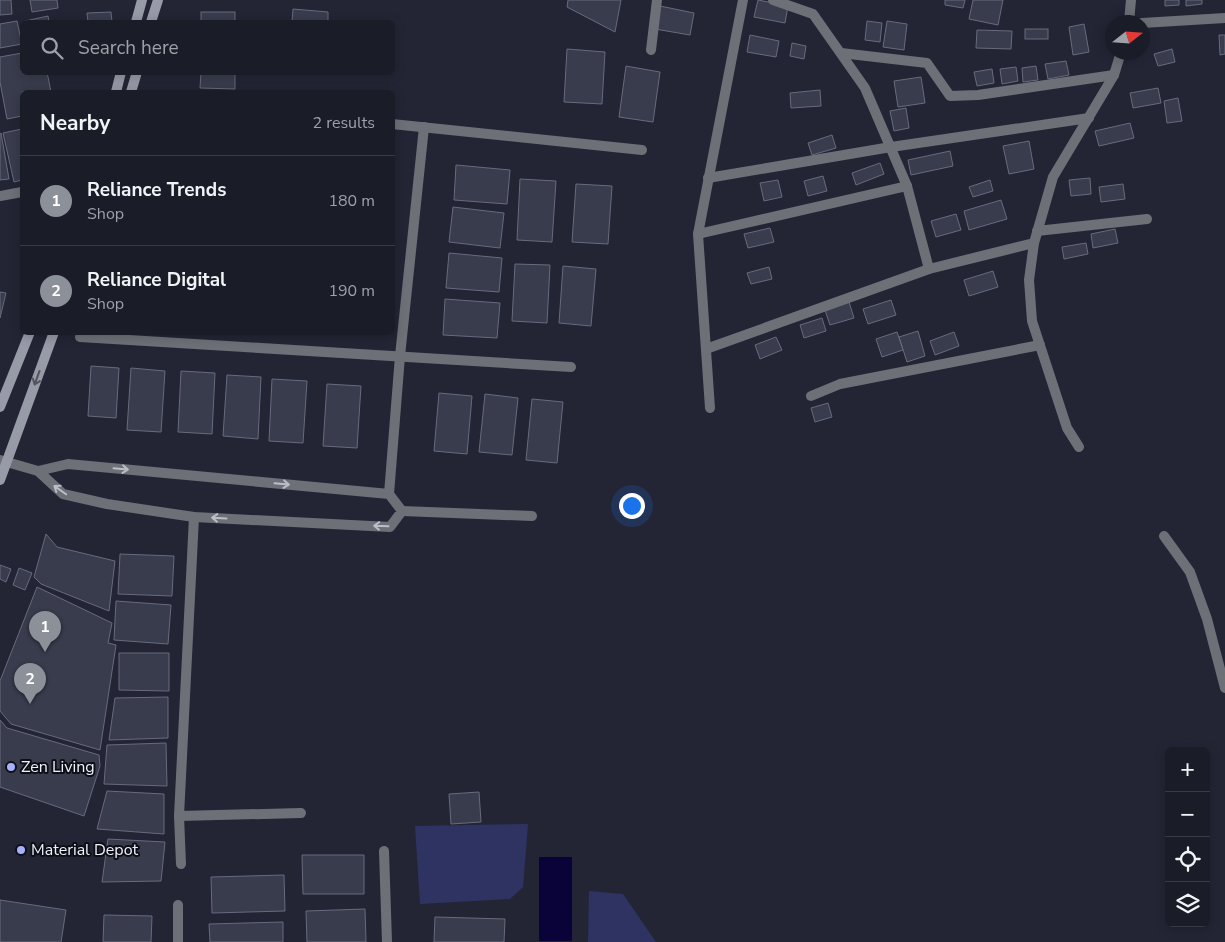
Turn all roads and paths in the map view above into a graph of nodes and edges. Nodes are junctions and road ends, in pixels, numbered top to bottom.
1 (142, 0) edge
2 (158, 0) edge
3 (657, 0) edge
4 (743, 0) edge
5 (774, 0) edge
6 (1131, 0) edge
7 (1130, 15) edge
8 (1225, 18) edge
9 (137, 20) edge
10 (153, 20) edge
11 (1150, 23) edge
12 (651, 50) dead end
13 (841, 53) junction
14 (1119, 60) edge
15 (120, 75) edge
16 (136, 75) edge
17 (1114, 75) junction
18 (116, 90) edge
19 (132, 90) edge
20 (1089, 118) junction
21 (395, 124) edge
22 (424, 127) junction
23 (892, 147) junction
24 (642, 150) dead end
25 (708, 178) junction
26 (907, 186) junction
27 (20, 192) edge
28 (0, 196) edge
29 (1147, 219) dead end
30 (1036, 231) junction
31 (698, 234) junction
32 (1034, 242) junction
33 (929, 269) junction
34 (29, 335) edge
35 (53, 335) edge
36 (80, 337) dead end
37 (1040, 345) junction
38 (706, 349) junction
39 (400, 356) junction
40 (571, 367) dead end
41 (811, 396) dead end
42 (0, 407) edge
43 (710, 408) dead end
44 (1079, 447) dead end
45 (4, 461) edge
46 (38, 471) junction
47 (0, 480) edge
48 (389, 494) junction
49 (402, 511) junction
50 (532, 516) dead end
51 (194, 517) junction
52 (1164, 536) dead end
53 (1225, 688) edge
54 (301, 812) dead end
55 (179, 816) junction
56 (384, 852) dead end
57 (181, 864) dead end
58 (178, 905) dead end
59 (178, 942) edge
60 (387, 942) edge

1 - 9 main road
2 - 10 main road
3 - 12 street
4 - 25 street
5 - 13 street
6 - 7 street
8 - 11 street
13 - 17 street
13 - 23 street
14 - 17 street
15 - 18 main road
16 - 19 main road
17 - 20 street
20 - 23 street
20 - 30 street
21 - 22 street
22 - 24 street
22 - 39 street
23 - 25 street
23 - 26 street
25 - 31 street
26 - 31 street
26 - 33 street
27 - 28 street
29 - 30 street
30 - 32 street
31 - 38 street
32 - 33 street
32 - 37 street
33 - 38 street
34 - 42 main road
35 -> 45 main road
36 - 39 street
37 - 41 street
37 - 44 street
38 - 43 street
39 - 40 street
39 - 48 street
45 - 46 street
45 - 47 main road
46 -> 48 street
51 -> 46 street
48 - 49 street
49 - 50 street
49 -> 51 street
51 - 55 street
52 - 53 street
54 - 55 street
55 - 57 street
56 - 60 street
58 - 59 street

